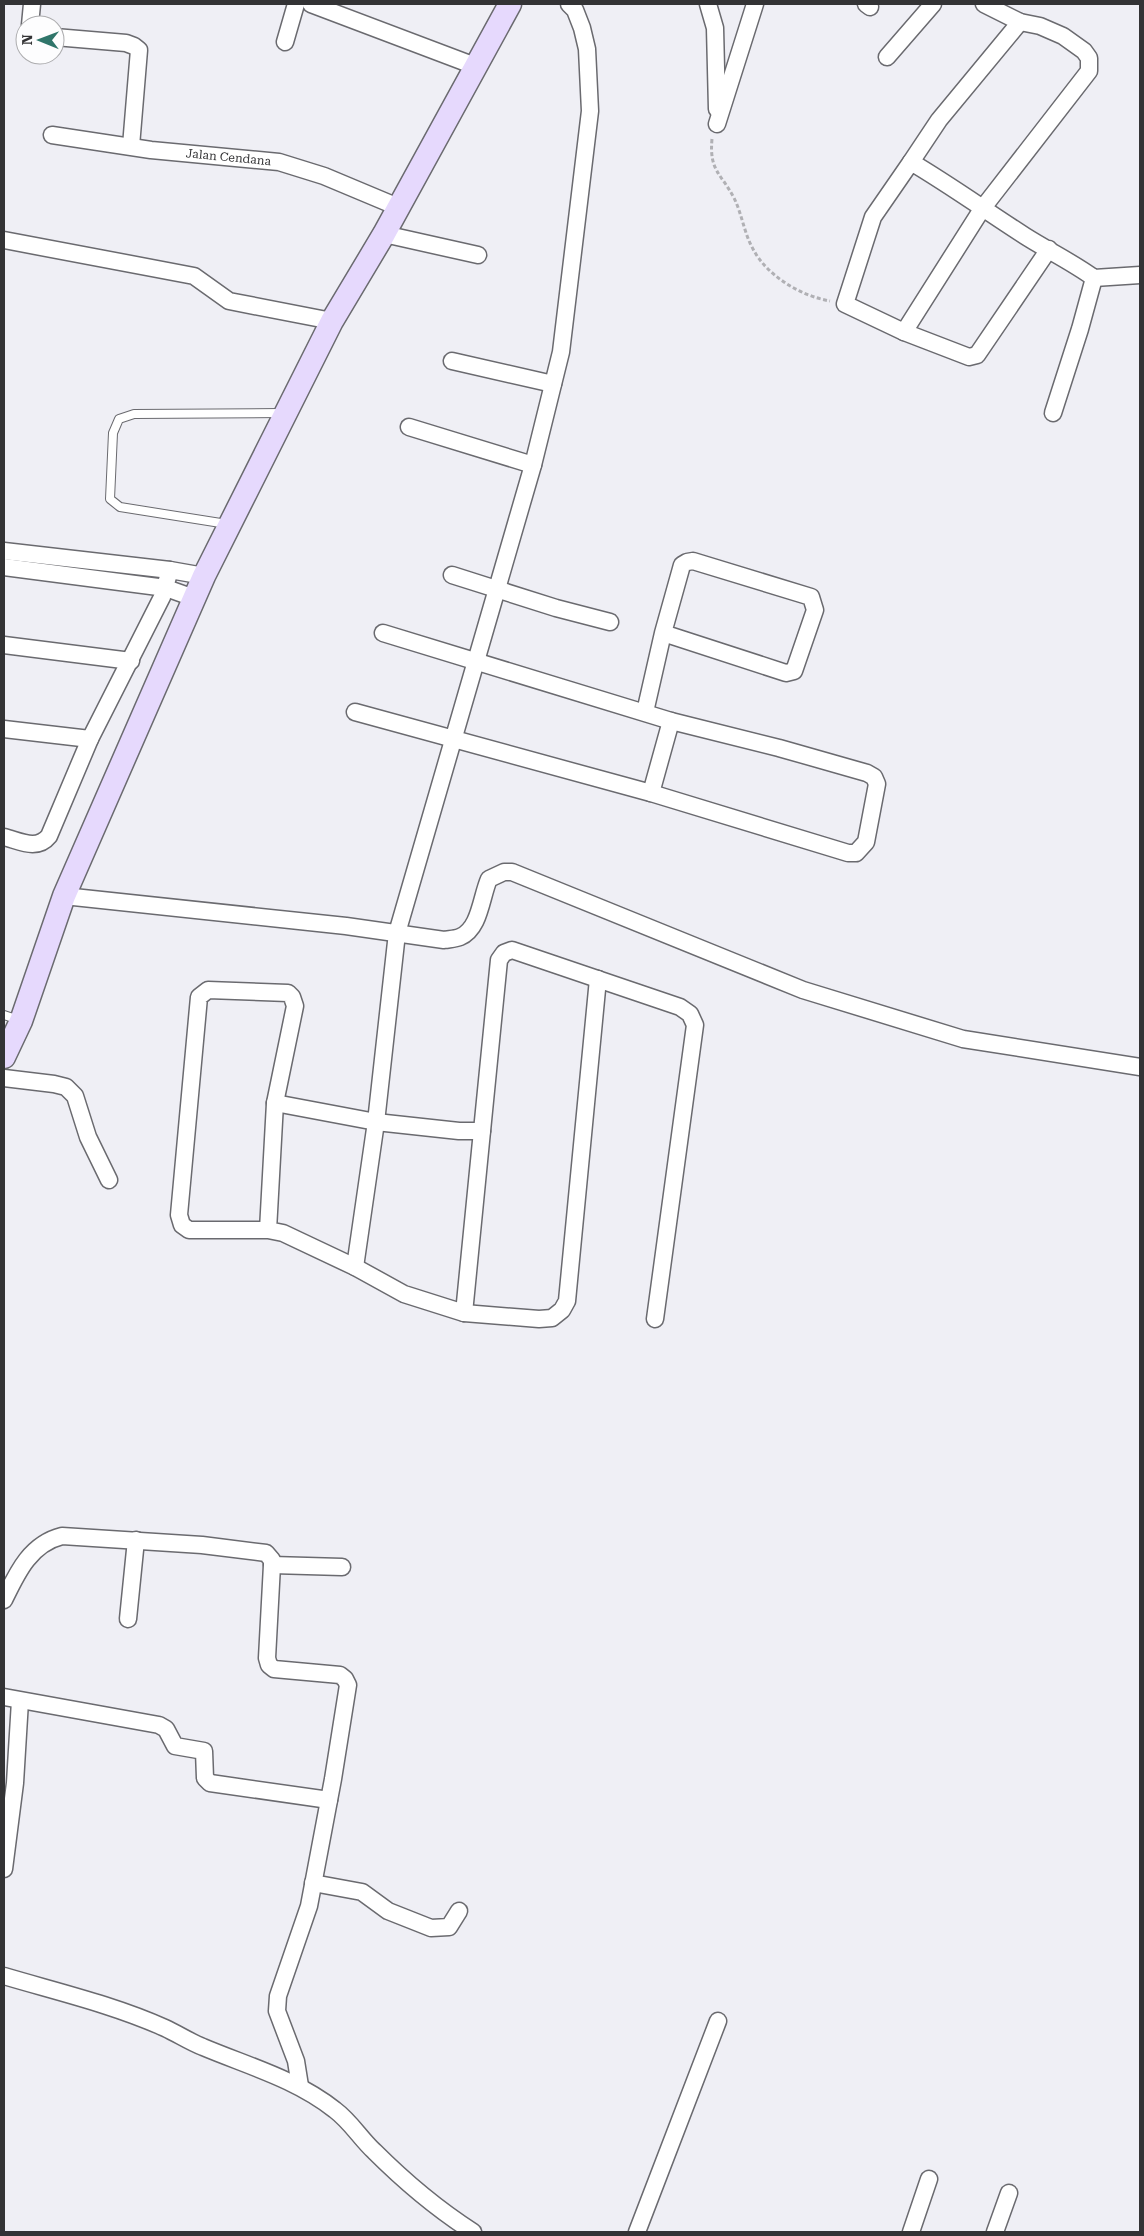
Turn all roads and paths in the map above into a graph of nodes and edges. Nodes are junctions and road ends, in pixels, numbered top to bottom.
1 (296, 4) edge
2 (311, 4) edge
3 (510, 4) edge
4 (569, 4) edge
5 (708, 4) edge
6 (755, 4) edge
7 (933, 4) edge
8 (984, 4) edge
9 (1020, 22) junction
10 (65, 38) edge
11 (285, 42) dead end
12 (888, 57) dead end
13 (475, 66) junction
14 (717, 124) junction
15 (52, 135) dead end
16 (131, 146) junction
17 (911, 162) junction
18 (398, 207) junction
19 (982, 209) junction
20 (384, 234) junction
21 (4, 240) edge
22 (1048, 249) junction
23 (478, 255) dead end
24 (1140, 275) edge
25 (1094, 278) junction
26 (845, 304) junction
27 (332, 321) junction
28 (904, 332) junction
29 (452, 361) dead end
30 (553, 384) junction
31 (286, 413) junction
32 (1053, 413) dead end
33 (409, 427) dead end
34 (533, 465) junction
35 (229, 524) junction
36 (4, 551) edge
37 (4, 567) edge
38 (170, 570) junction
39 (452, 575) dead end
40 (204, 576) junction
41 (166, 588) junction
42 (497, 588) junction
43 (194, 598) junction
44 (610, 622) dead end
45 (383, 633) dead end
46 (663, 633) junction
47 (4, 645) edge
48 (131, 661) junction
49 (476, 662) junction
50 (355, 712) dead end
51 (645, 712) junction
52 (672, 721) junction
53 (4, 729) edge
54 (90, 739) junction
55 (452, 739) junction
56 (651, 793) junction
57 (4, 837) edge
58 (64, 896) junction
59 (397, 933) junction
60 (598, 978) junction
61 (12, 1018) edge
62 (4, 1057) edge
63 (1140, 1066) edge
64 (4, 1078) edge
65 (275, 1103) junction
66 (376, 1122) junction
67 (482, 1131) junction
68 (109, 1180) dead end
69 (268, 1230) junction
70 (355, 1267) junction
71 (464, 1313) junction
72 (655, 1319) dead end
73 (136, 1540) junction
74 (272, 1565) junction
75 (342, 1567) dead end
76 (4, 1600) edge
77 (128, 1619) dead end
78 (4, 1697) edge
79 (20, 1701) junction
80 (10, 1783) edge
81 (329, 1800) junction
82 (4, 1869) edge
83 (313, 1883) junction
84 (459, 1911) dead end
85 (4, 1976) edge
86 (718, 2021) dead end
87 (300, 2086) junction
88 (929, 2178) dead end
89 (1009, 2193) dead end
90 (473, 2232) edge
91 (637, 2232) edge
92 (911, 2232) edge
93 (995, 2232) edge

1 - 11 street
2 - 13 street
3 - 13 street
4 - 30 street
5 - 14 street
6 - 14 street
7 - 12 street
8 - 9 street
9 - 17 street
9 - 19 street
10 - 16 street
13 - 18 street
14 - 26 path
15 - 16 street, Jalan Cendana
16 - 18 street, Jalan Cendana
17 - 19 street
17 - 26 street
18 - 20 street
19 - 22 street
19 - 28 street
20 - 23 street
20 - 27 street
21 - 27 street
22 - 25 street
22 - 28 street
24 - 25 street
25 - 32 street
26 - 28 street
27 - 31 street
29 - 30 street
30 - 34 street
31 - 35 street
31 - 35 lane
33 - 34 street
34 - 42 street
35 - 40 street
36 - 38 street
37 - 41 street
38 - 40 street
38 - 41 street
39 - 42 street
40 - 43 street
41 - 43 street
41 - 48 street
42 - 44 street
42 - 49 street
43 - 58 street
45 - 49 street
46 - 46 street
46 - 51 street
47 - 48 street
48 - 54 street
49 - 51 street
49 - 55 street
50 - 55 street
51 - 52 street
52 - 56 street
52 - 56 street
53 - 54 street
54 - 57 street
55 - 56 street
55 - 59 street
58 - 59 street
58 - 61 street
59 - 63 street
59 - 66 street
60 - 67 street
60 - 71 street
60 - 72 street
61 - 62 street
64 - 68 street
65 - 66 street
65 - 69 street
65 - 69 street
66 - 67 street
66 - 70 street
67 - 71 street
69 - 70 street
70 - 71 street
73 - 74 street
73 - 76 street
73 - 77 street
74 - 75 street
74 - 81 street
78 - 79 street
79 - 80 street
79 - 81 street
80 - 82 street
81 - 83 street
83 - 84 street
83 - 87 street
85 - 87 street
86 - 91 street
87 - 90 street
88 - 92 street
89 - 93 street

